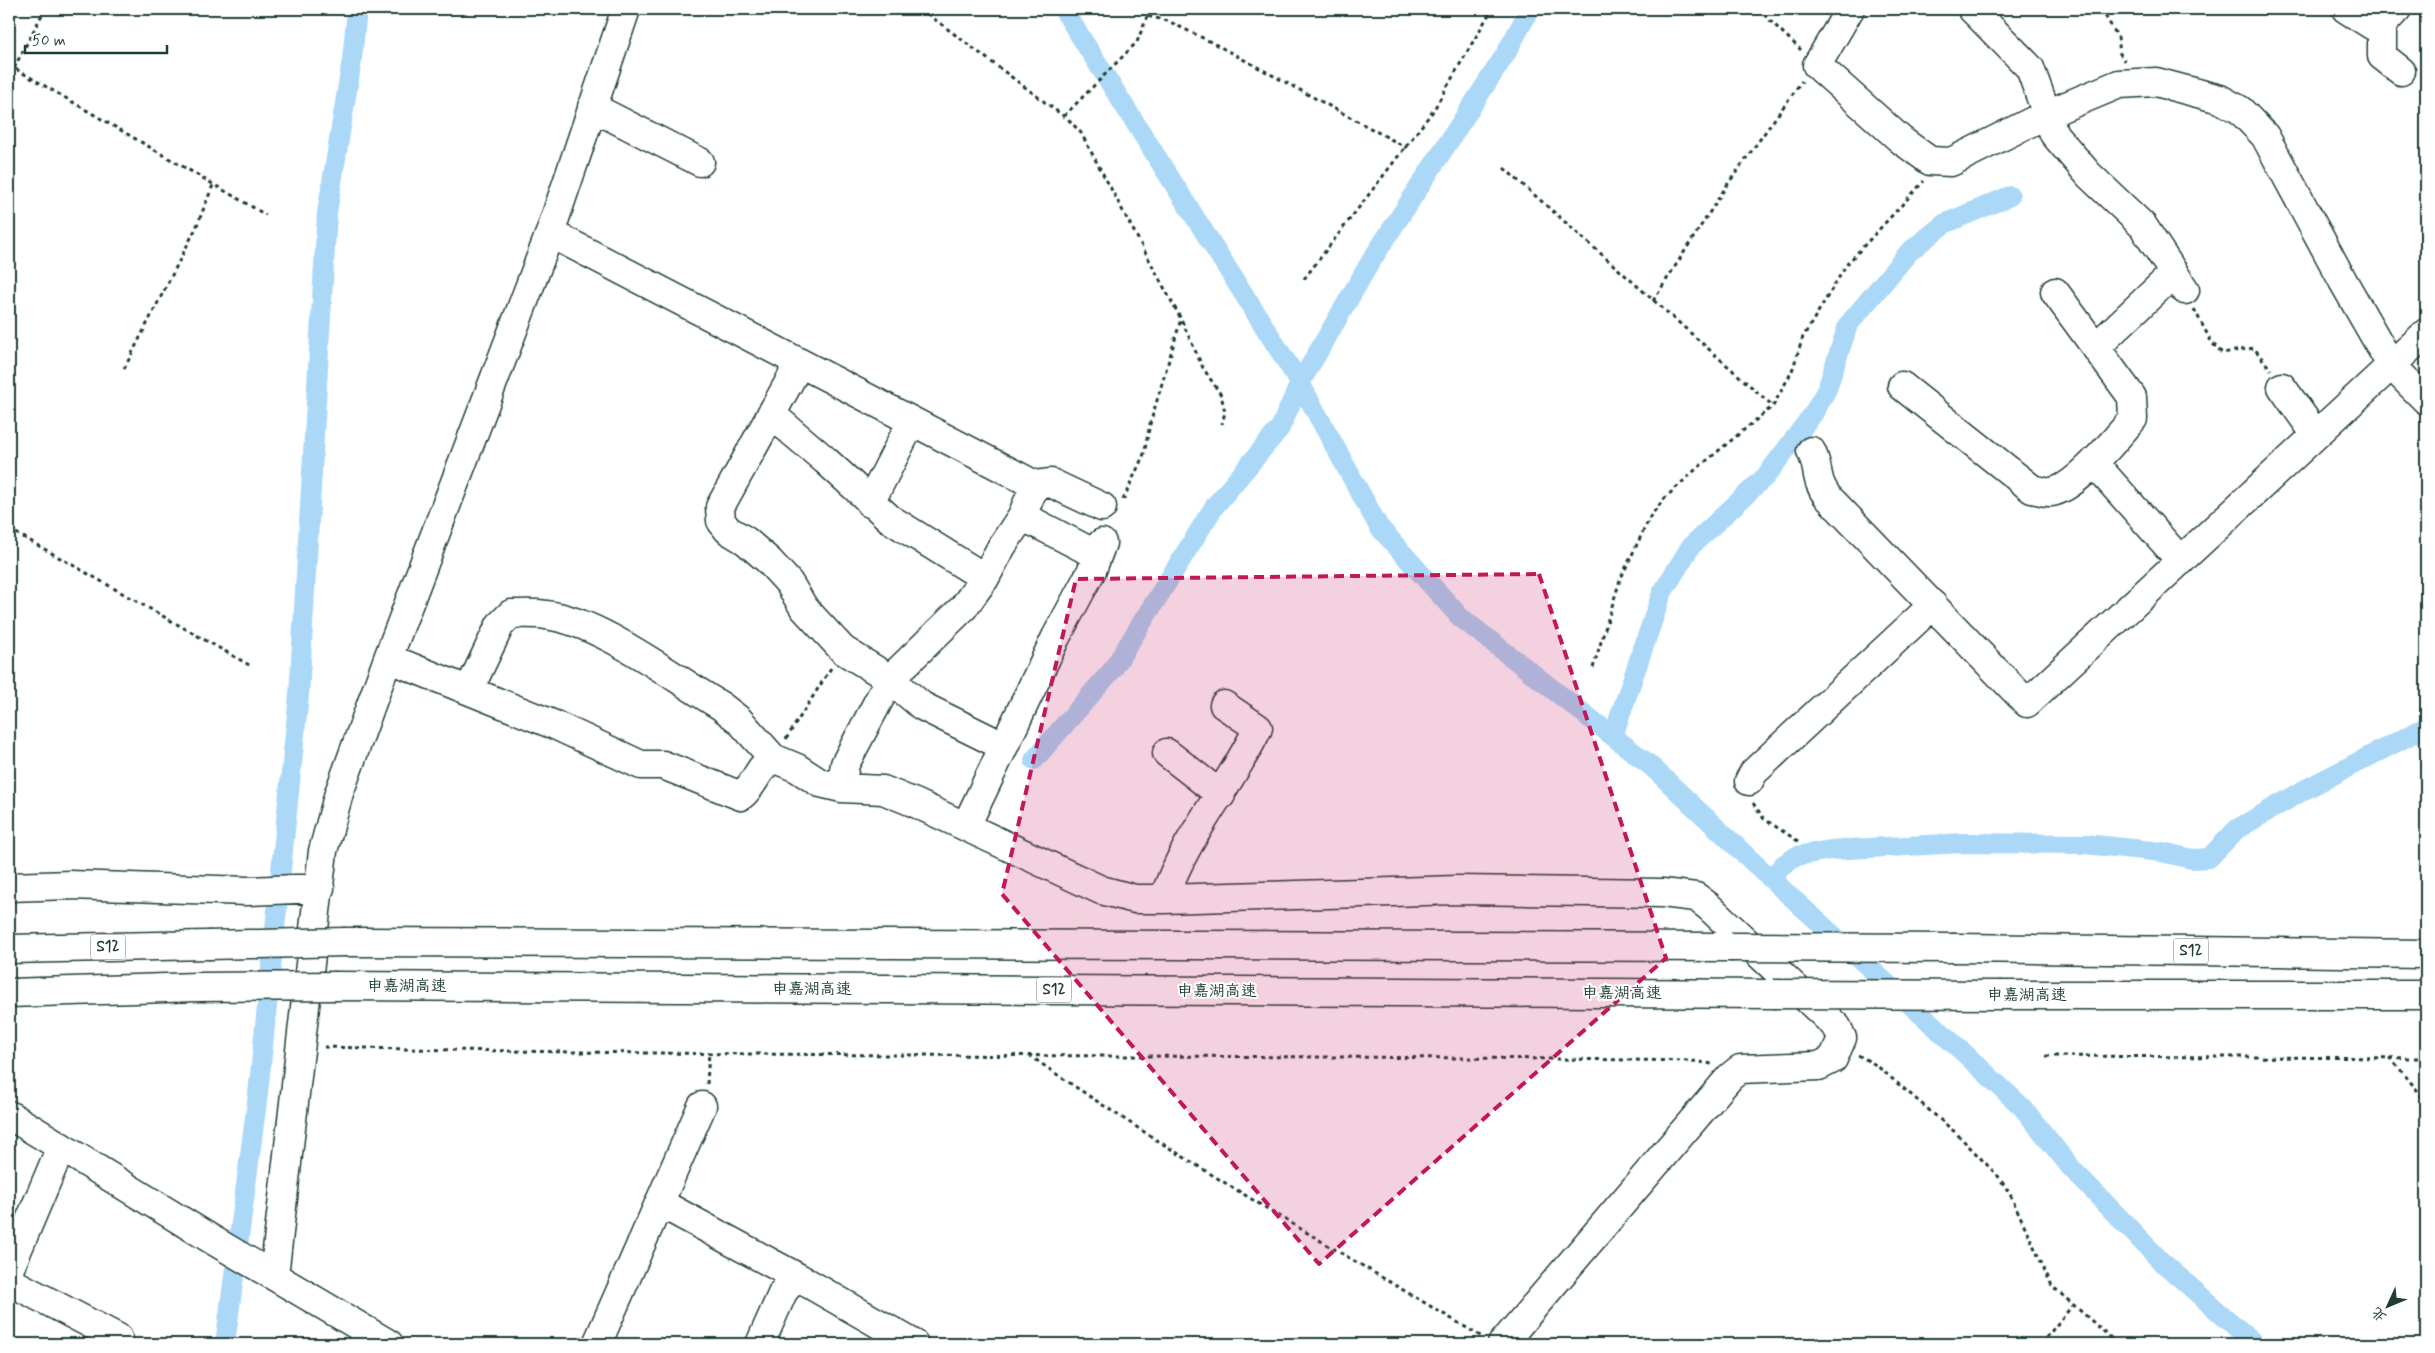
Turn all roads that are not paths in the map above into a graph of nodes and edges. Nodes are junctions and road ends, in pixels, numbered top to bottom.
1 (626, 9) edge
2 (1850, 9) edge
3 (1972, 9) edge
4 (2346, 9) edge
5 (2390, 17) edge
6 (2401, 71) dead end
7 (592, 107) junction
8 (2047, 114) junction
9 (700, 162) dead end
10 (550, 234) junction
11 (2055, 292) dead end
12 (2426, 333) edge
13 (2096, 347) junction
14 (794, 360) junction
15 (2392, 365) junction
16 (1902, 386) dead end
17 (2282, 387) road end
18 (2426, 400) edge
19 (771, 414) junction
20 (912, 421) junction
21 (2316, 435) junction
22 (1811, 451) dead end
23 (2094, 463) junction
24 (1035, 485) junction
25 (870, 503) junction
26 (1111, 506) road end
27 (1022, 516) junction
28 (2181, 561) junction
29 (985, 578) junction
30 (1933, 605) junction
31 (388, 658) junction
32 (890, 679) junction
33 (469, 690) junction
34 (1224, 706) dead end
35 (1003, 746) junction
36 (1167, 753) dead end
37 (773, 758) junction
38 (1749, 781) road end
39 (842, 788) junction
40 (1221, 795) junction
41 (966, 826) junction
42 (9, 886) edge
43 (312, 888) junction
44 (1164, 899) junction
45 (9, 949) edge
46 (2426, 954) edge
47 (9, 993) edge
48 (2426, 995) edge
49 (702, 1106) road end
50 (9, 1115) edge
51 (60, 1147) junction
52 (660, 1203) junction
53 (9, 1270) edge
54 (266, 1272) junction
55 (799, 1278) junction
56 (9, 1281) edge
57 (118, 1338) dead end
58 (1493, 1342) edge
59 (389, 1344) edge
60 (597, 1344) edge
61 (760, 1344) edge
62 (914, 1344) edge

1 - 7 main road
2 - 8 main road
3 - 8 main road
4 - 5 main road
5 - 6 main road
7 - 9 main road
7 - 10 main road
8 - 13 main road
8 - 15 main road
10 - 14 main road
10 - 31 main road
11 - 13 main road
12 - 15 main road
13 - 23 main road
14 - 19 main road
14 - 20 main road
15 - 18 main road
15 - 21 main road
16 - 23 main road
17 - 21 main road
19 - 25 main road
19 - 32 main road
20 - 24 main road
20 - 25 main road
21 - 28 main road
22 - 30 main road
23 - 28 main road
24 - 26 main road
24 - 27 main road
25 - 29 main road
27 - 29 main road
27 - 35 main road
28 - 30 main road
29 - 32 main road
30 - 38 main road
31 - 33 main road
31 - 43 main road
32 - 35 main road
32 - 39 main road
33 - 37 main road
33 - 37 main road
34 - 40 main road
35 - 41 main road
36 - 40 main road
37 - 39 main road
39 - 41 main road
40 - 44 main road
41 - 44 main road
42 - 43 main road
43 - 54 main road
44 - 58 main road
45 - 46 main road, S12, bridge
47 - 48 main road, 申嘉湖高速 / S12, bridge
49 - 52 main road
50 - 51 main road
51 - 53 main road
51 - 54 main road
52 - 55 main road
52 - 60 main road
54 - 59 main road
55 - 61 main road
55 - 62 main road
56 - 57 main road

